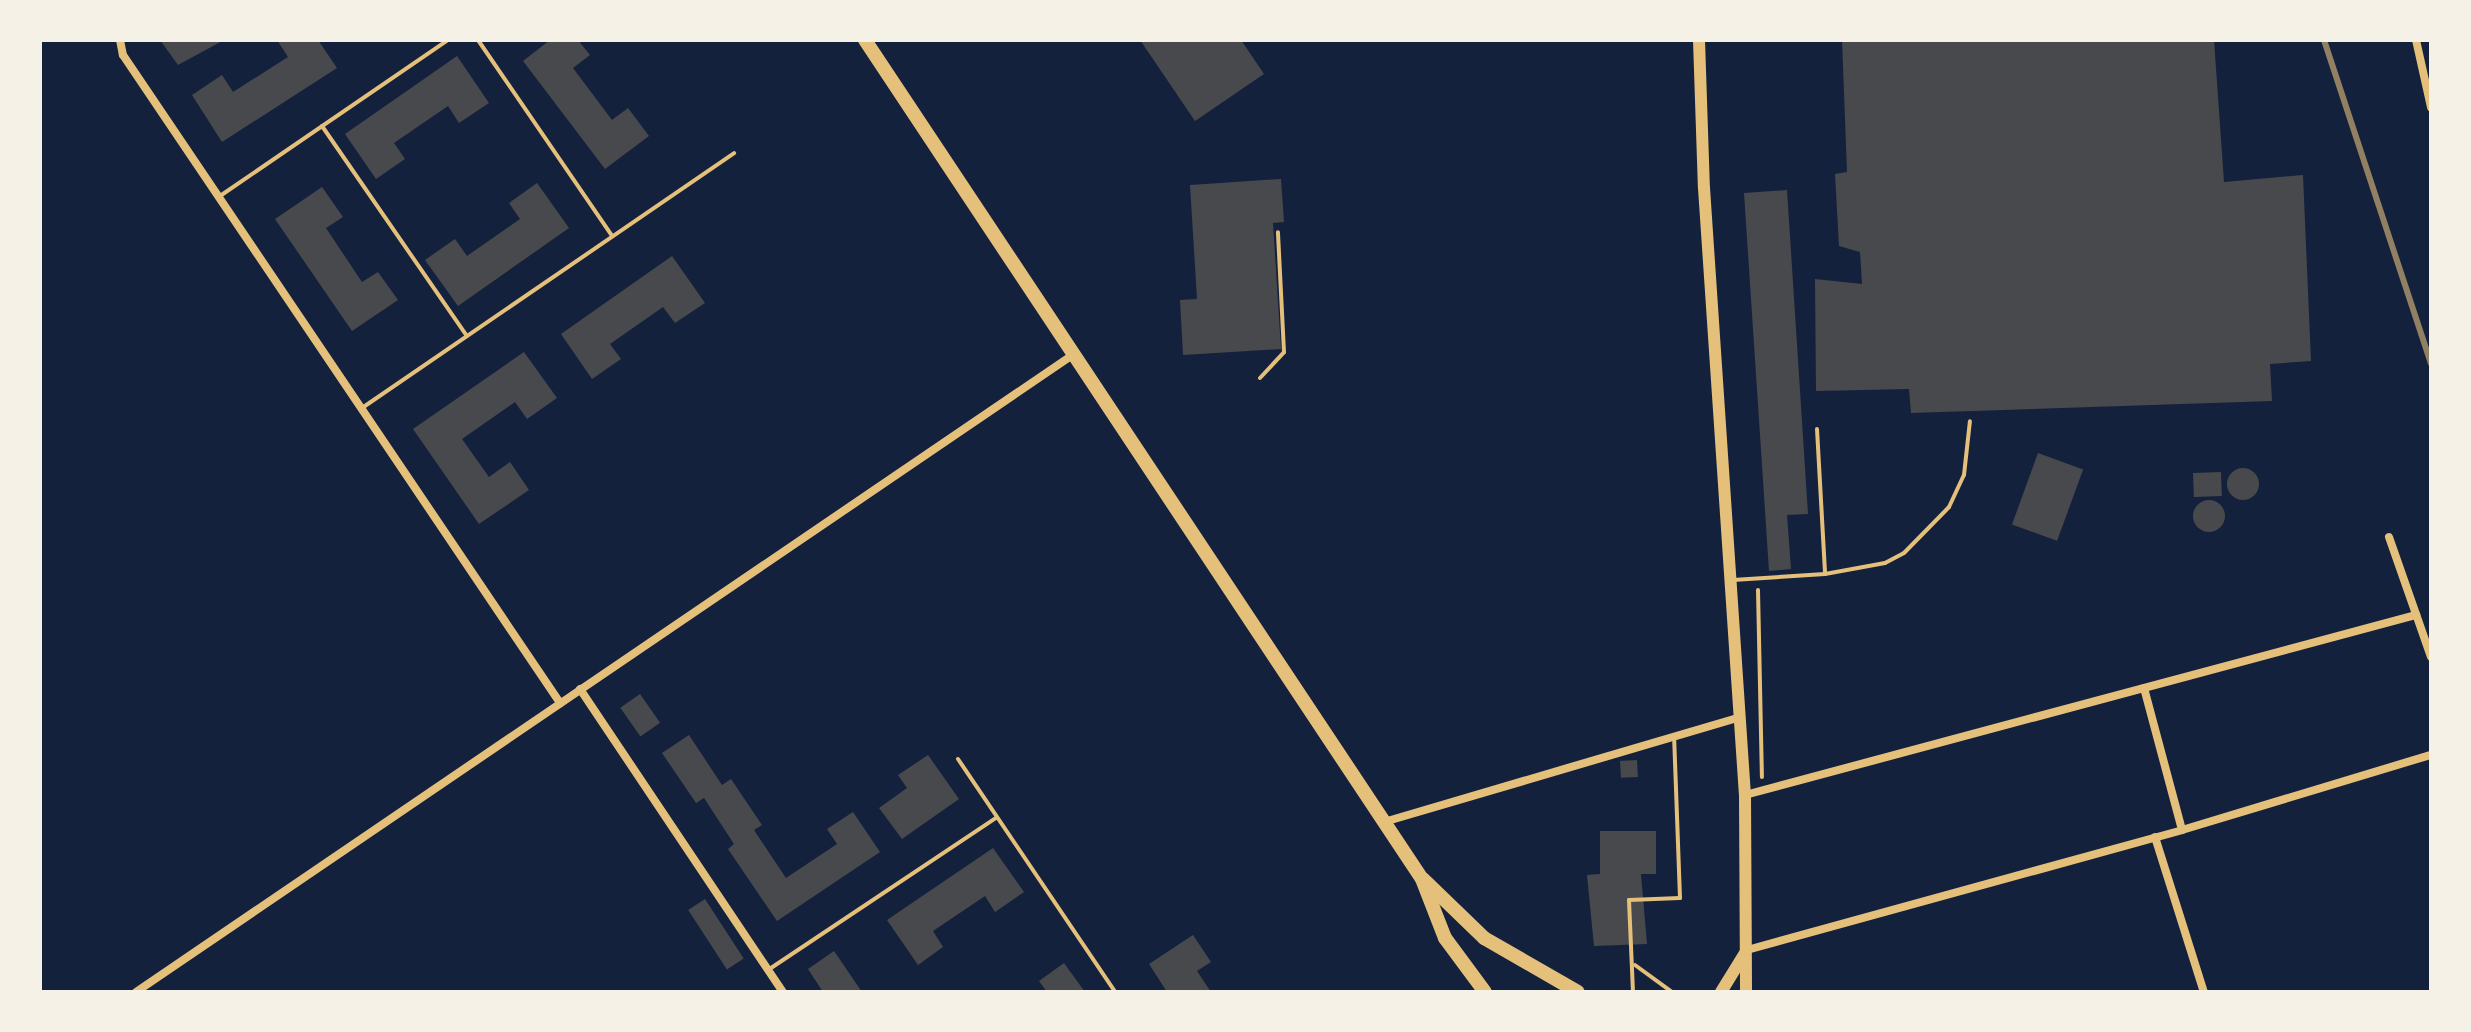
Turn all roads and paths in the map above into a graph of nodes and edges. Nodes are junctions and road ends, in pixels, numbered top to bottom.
1 (120, 40) edge
2 (448, 40) edge
3 (478, 40) edge
4 (865, 40) edge
5 (1699, 40) edge
6 (2416, 40) edge
7 (2431, 107) edge
8 (322, 126) junction
9 (734, 153) dead end
10 (218, 197) junction
11 (1278, 232) dead end
12 (613, 236) junction
13 (467, 336) junction
14 (1074, 354) junction
15 (1260, 378) dead end
16 (360, 410) junction
17 (1970, 421) dead end
18 (1817, 429) dead end
19 (2389, 537) dead end
20 (1825, 574) junction
21 (1758, 579) junction
22 (1730, 580) junction
23 (2416, 615) junction
24 (2431, 657) edge
25 (2144, 688) junction
26 (580, 689) junction
27 (560, 703) junction
28 (1740, 717) junction
29 (1674, 735) junction
30 (2431, 755) edge
31 (958, 759) dead end
32 (1762, 791) junction
33 (1745, 795) junction
34 (997, 817) junction
35 (1383, 822) junction
36 (2182, 830) junction
37 (2155, 837) junction
38 (1422, 879) junction
39 (1747, 950) junction
40 (1635, 965) junction
41 (768, 970) junction
42 (1721, 991) edge
43 (136, 992) edge
44 (783, 992) edge
45 (1115, 992) edge
46 (1485, 992) edge
47 (1578, 992) edge
48 (1633, 992) edge
49 (1672, 992) edge
50 (1746, 992) edge
51 (2204, 992) edge

1 - 10 street
2 - 8 lane
3 - 12 lane
4 - 14 main road
5 - 22 main road
6 - 7 street
8 - 10 lane
8 - 13 lane
9 - 12 lane
10 - 16 street
11 - 15 lane
12 - 13 lane
13 - 16 lane
14 - 26 street
14 - 35 main road
16 - 27 street
17 - 20 lane
18 - 20 lane
19 - 23 street
20 - 21 lane
21 - 22 lane
21 - 32 path
22 - 28 main road
23 - 24 street
23 - 25 street
25 - 32 street
25 - 36 street
26 - 27 street
26 - 41 street
27 - 43 street
28 - 29 street
28 - 33 main road
29 - 35 street
29 - 40 lane
30 - 36 street
31 - 34 lane
32 - 33 street
33 - 39 main road
34 - 41 lane
34 - 45 lane
35 - 38 main road
36 - 37 street
37 - 39 street
37 - 51 street
38 - 46 main road
38 - 47 main road
39 - 42 main road
39 - 50 main road
40 - 48 lane
40 - 49 lane
41 - 44 street

